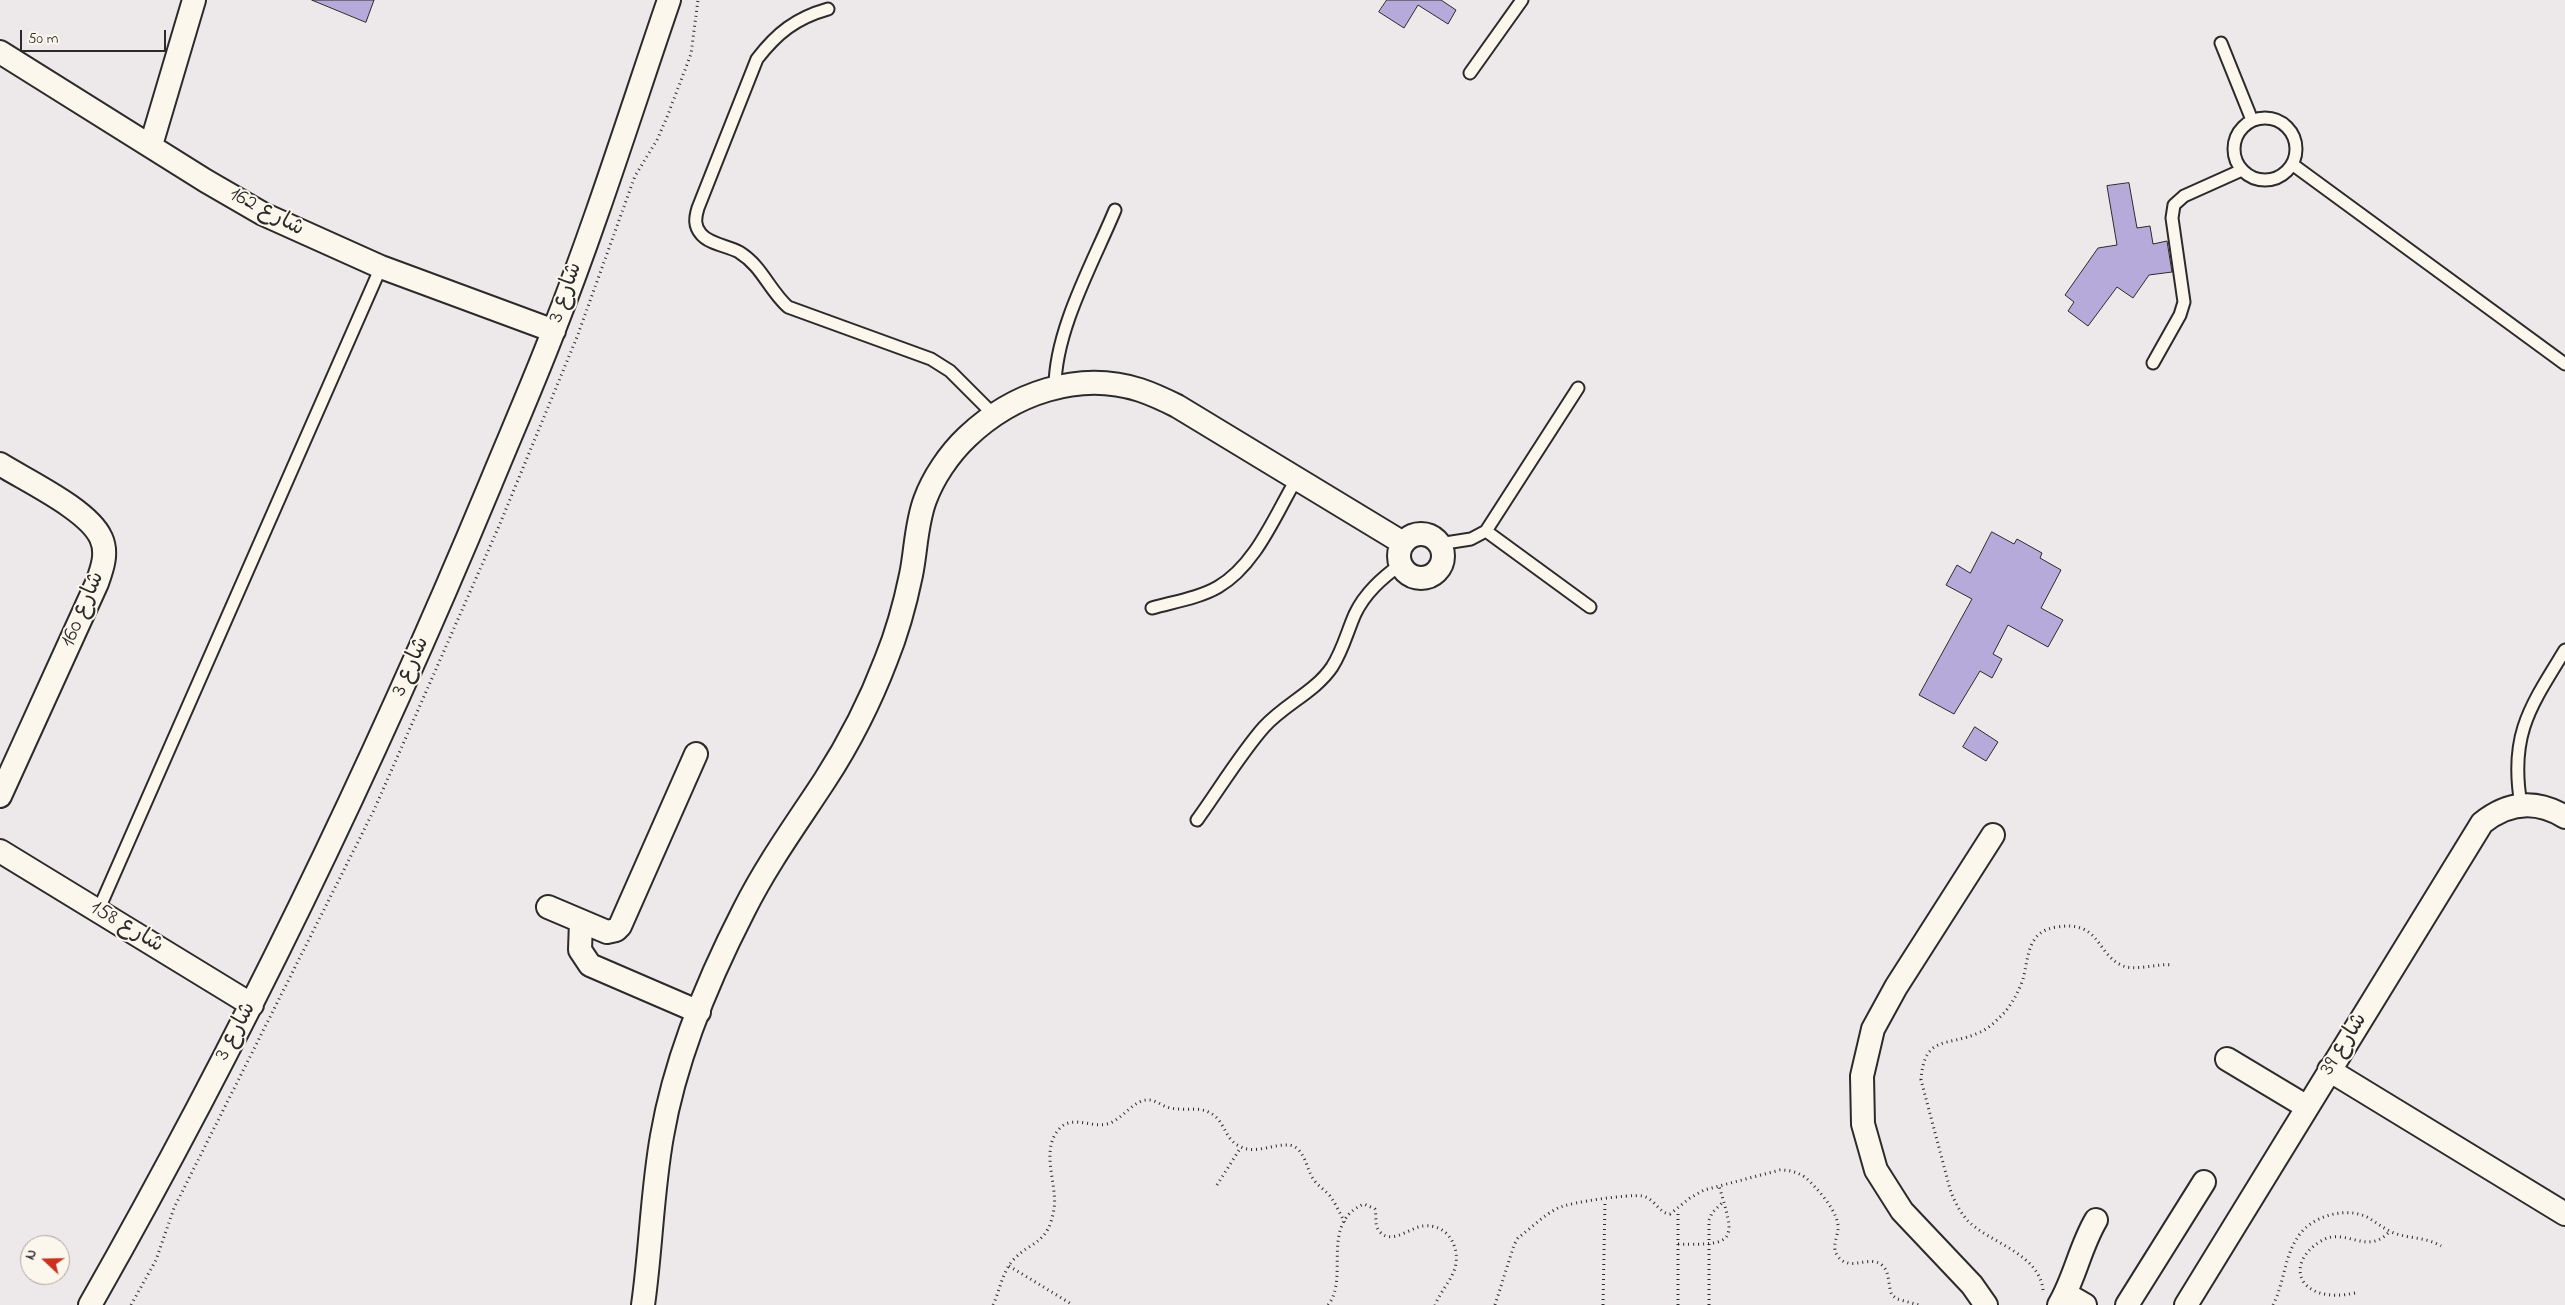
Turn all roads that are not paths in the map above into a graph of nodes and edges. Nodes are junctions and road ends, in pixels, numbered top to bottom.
1 (194, 0) edge
2 (669, 0) edge
3 (1522, 0) edge
4 (828, 9) dead end
5 (2221, 43) dead end
6 (0, 52) edge
7 (1470, 73) dead end
8 (2252, 120) junction
9 (151, 145) junction
10 (2292, 164) junction
11 (2242, 170) junction
12 (1115, 210) dead end
13 (381, 267) junction
14 (554, 331) junction
15 (2152, 364) dead end
16 (2565, 364) edge
17 (1055, 387) junction
18 (1578, 388) dead end
19 (993, 414) junction
20 (0, 464) edge
21 (1297, 478) junction
22 (1486, 530) junction
23 (1439, 544) junction
24 (1402, 554) junction
25 (1590, 607) dead end
26 (1152, 608) dead end
27 (2565, 650) edge
28 (696, 754) dead end
29 (0, 796) edge
30 (2521, 805) junction
31 (2565, 817) edge
32 (1198, 820) dead end
33 (1993, 834) dead end
34 (0, 851) edge
35 (548, 907) dead end
36 (98, 911) junction
37 (581, 921) junction
38 (252, 1005) junction
39 (699, 1012) junction
40 (2227, 1059) dead end
41 (2329, 1070) junction
42 (2307, 1107) junction
43 (2204, 1182) dead end
44 (2565, 1214) edge
45 (2096, 1220) dead end
46 (2056, 1298) edge
47 (90, 1305) edge
48 (643, 1305) edge
49 (1986, 1305) edge
50 (2085, 1305) edge
51 (2127, 1305) edge
52 (2186, 1305) edge

1 - 9 street
2 - 14 street, شارع 3
3 - 7 lane
4 - 19 lane
5 - 8 lane
6 - 9 street, شارع 162
8 - 10 lane
8 - 11 lane
9 - 13 street, شارع 162
10 - 11 lane
10 - 16 lane
11 - 15 lane
12 - 17 lane
13 - 14 street, شارع 162
13 - 36 lane
14 - 38 street, شارع 3
17 - 19 street
17 - 21 street
18 - 22 lane
19 - 39 street
20 - 29 street, شارع 160
21 - 24 street
21 - 26 lane
22 - 23 lane
22 - 25 lane
23 - 24 street
23 - 24 street
24 - 32 lane
27 - 30 lane
28 - 37 street
30 - 31 street
30 - 41 street, شارع 39
33 - 49 street
34 - 36 street, شارع 158
35 - 37 street
36 - 38 street, شارع 158
37 - 39 street
38 - 47 street, شارع 3
39 - 48 street
40 - 42 street
41 - 42 street, شارع 39
41 - 44 street
42 - 52 street, شارع 39
43 - 51 street
45 - 46 street
46 - 50 street

